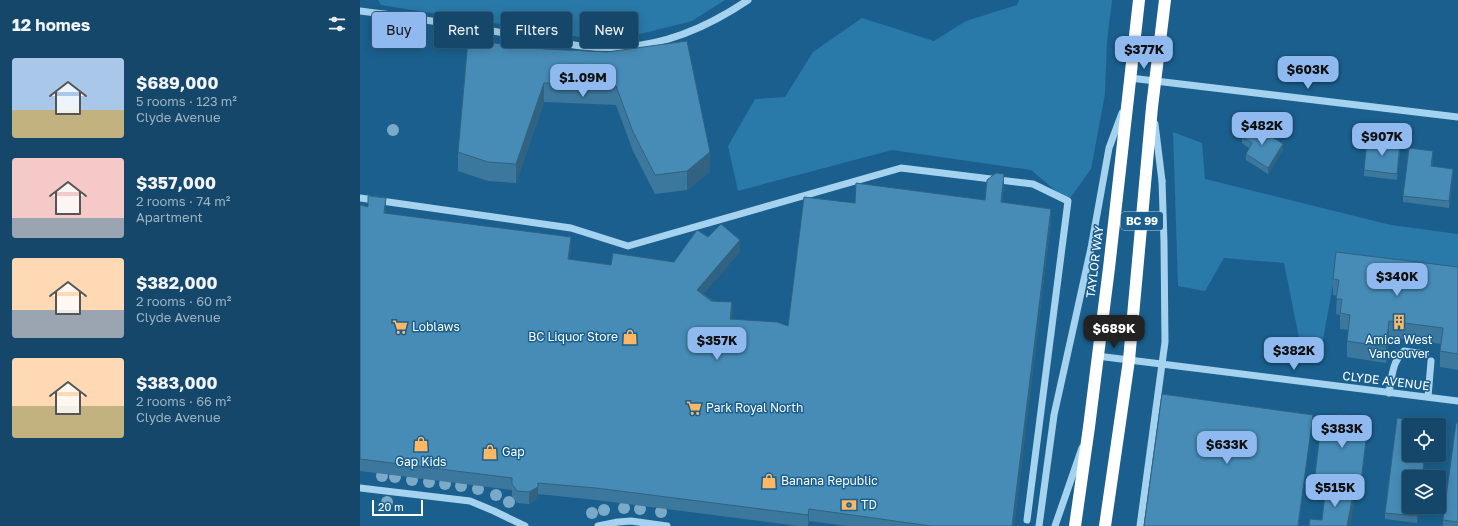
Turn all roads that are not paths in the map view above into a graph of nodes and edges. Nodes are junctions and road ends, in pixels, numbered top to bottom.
1 (748, 0) edge
2 (1139, 0) edge
3 (1165, 0) edge
4 (360, 11) edge
5 (1130, 78) junction
6 (1155, 81) junction
7 (1128, 99) junction
8 (1152, 107) junction
9 (1458, 117) edge
10 (360, 198) edge
11 (1425, 354) dead end
12 (1097, 356) junction
13 (1129, 360) junction
14 (1431, 361) dead end
15 (1389, 393) junction
16 (1428, 397) junction
17 (1458, 401) edge
18 (1089, 426) junction
19 (360, 488) edge
20 (1027, 520) dead end
21 (525, 526) edge
22 (598, 526) edge
23 (667, 526) edge
24 (1039, 526) edge
25 (1055, 526) edge
26 (1074, 526) edge
27 (1105, 526) edge
28 (1140, 526) edge

1 - 4 street
2 - 5 highway, TAYLOR WAY / BC 99
3 - 6 highway, BC 99
5 - 6 street
5 - 7 highway, TAYLOR WAY / BC 99
6 - 8 highway, BC 99
6 - 9 street
7 - 12 highway, TAYLOR WAY / BC 99
7 - 24 street
8 - 13 highway, BC 99
8 - 28 street, bridge
10 - 20 street
11 - 15 street
12 - 13 street, CLYDE AVENUE
12 - 18 highway, TAYLOR WAY / BC 99
13 - 15 street, CLYDE AVENUE
13 - 27 highway, BC 99
14 - 16 street
15 - 16 street, CLYDE AVENUE
16 - 17 street, CLYDE AVENUE
18 - 25 street
18 - 26 highway, TAYLOR WAY / BC 99
19 - 21 street
22 - 23 street

